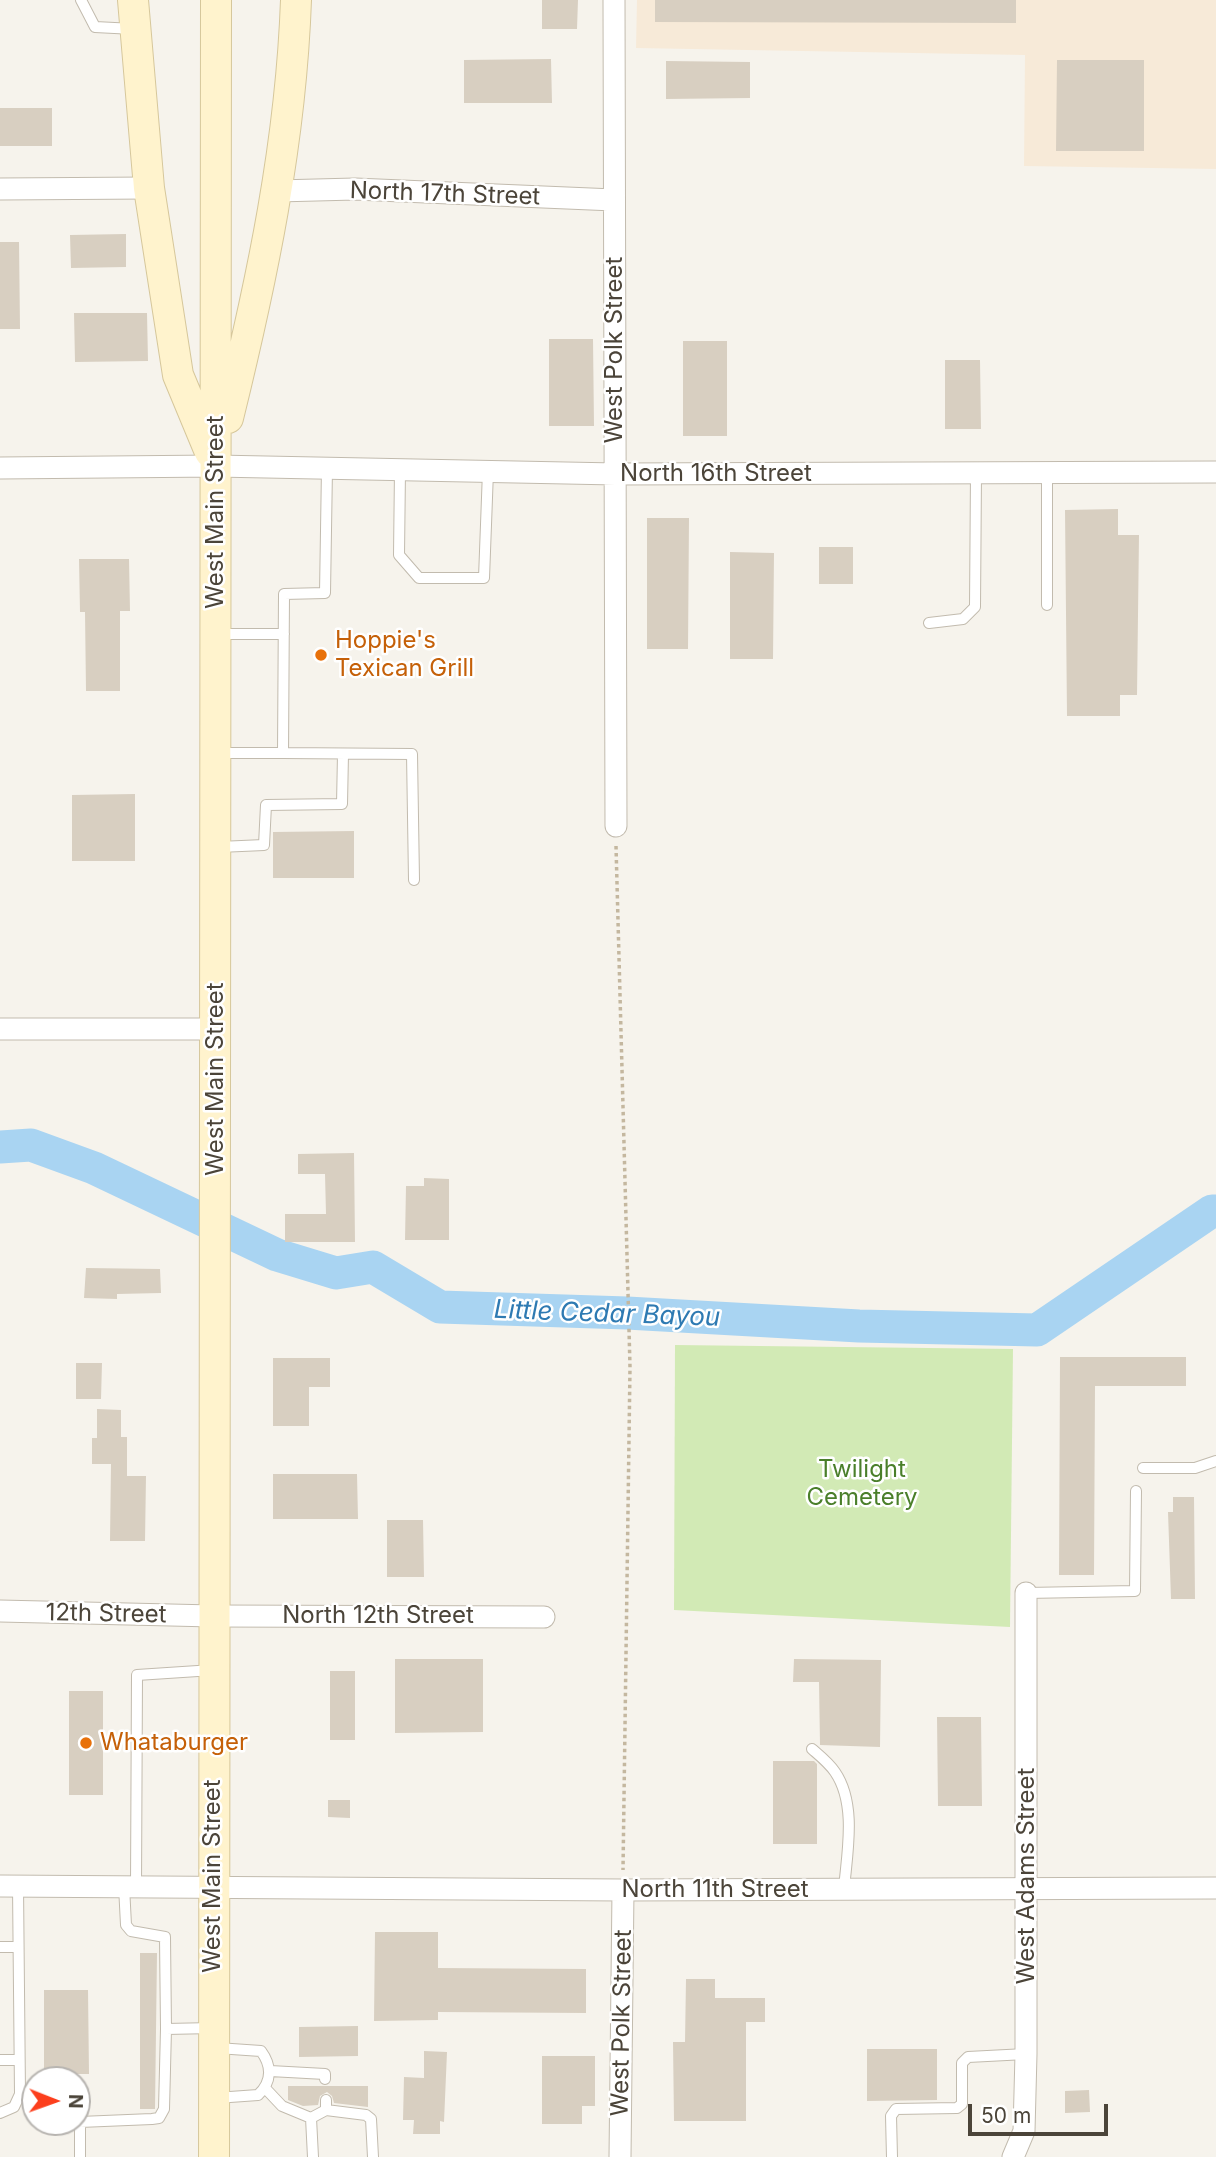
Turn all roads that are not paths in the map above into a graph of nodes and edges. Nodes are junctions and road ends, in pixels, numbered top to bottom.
1 (81, 0) edge
2 (216, 0) edge
3 (296, 0) edge
4 (614, 0) edge
5 (134, 14) edge
6 (149, 188) junction
7 (0, 189) edge
8 (277, 191) junction
9 (614, 200) junction
10 (216, 466) junction
11 (0, 468) edge
12 (327, 468) junction
13 (400, 470) junction
14 (488, 471) junction
15 (1216, 472) edge
16 (976, 473) junction
17 (1046, 473) junction
18 (616, 474) junction
19 (1047, 605) dead end
20 (929, 624) dead end
21 (284, 634) junction
22 (216, 635) junction
23 (215, 753) junction
24 (283, 753) junction
25 (343, 754) junction
26 (616, 826) road end
27 (216, 847) junction
28 (414, 880) dead end
29 (216, 1028) junction
30 (0, 1029) edge
31 (1216, 1461) edge
32 (1143, 1468) dead end
33 (1136, 1491) dead end
34 (1026, 1593) joint
35 (0, 1611) edge
36 (212, 1616) junction
37 (544, 1617) dead end
38 (213, 1670) junction
39 (812, 1749) dead end
40 (9, 1886) edge
41 (130, 1886) junction
42 (214, 1886) junction
43 (1216, 1888) edge
44 (844, 1889) junction
45 (1028, 1889) junction
46 (623, 1890) junction
47 (0, 1947) edge
48 (18, 1947) junction
49 (166, 2029) junction
50 (214, 2038) junction
51 (1026, 2054) junction
52 (0, 2060) edge
53 (19, 2060) junction
54 (270, 2071) junction
55 (325, 2079) dead end
56 (265, 2088) junction
57 (214, 2098) junction
58 (0, 2113) edge
59 (312, 2118) junction
60 (80, 2157) edge
61 (214, 2157) edge
62 (313, 2157) edge
63 (373, 2157) edge
64 (620, 2157) edge
65 (892, 2157) edge
66 (1013, 2157) edge

1 - 5 lane
2 - 10 main road, West Main Street
3 - 8 main road
4 - 9 street, West Polk Street
5 - 6 main road
6 - 7 street
6 - 10 main road
8 - 9 street, North 17th Street
8 - 10 main road
9 - 18 street, West Polk Street
10 - 11 street, North 16th Street
10 - 12 street, North 16th Street
10 - 22 main road, West Main Street
12 - 13 street, North 16th Street
12 - 21 lane
13 - 14 street, North 16th Street
13 - 14 lane
14 - 18 street, North 16th Street
15 - 17 street, North 16th Street
16 - 17 street, North 16th Street
16 - 18 street, North 16th Street
16 - 20 lane
17 - 19 lane
18 - 26 street, West Polk Street
21 - 22 lane
21 - 24 lane
22 - 23 main road, West Main Street
23 - 24 lane
23 - 27 main road, West Main Street
24 - 25 lane
25 - 27 lane
25 - 28 lane
27 - 29 main road, West Main Street
29 - 30 street
29 - 36 main road, West Main Street
31 - 32 lane
33 - 34 lane
34 - 45 street, West Adams Street
35 - 36 street, 12th Street
36 - 37 street, North 12th Street
36 - 38 main road, West Main Street
38 - 41 lane
38 - 42 main road, West Main Street
39 - 44 lane
40 - 41 street, North 11th Street
40 - 48 lane
41 - 42 street, North 11th Street
41 - 49 lane
42 - 46 street, North 11th Street
42 - 50 main road, West Main Street
43 - 45 street, North 11th Street
44 - 45 street, North 11th Street
44 - 46 street, North 11th Street
45 - 51 street, West Adams Street
46 - 64 street, West Polk Street
47 - 48 lane
48 - 53 lane
49 - 50 lane
49 - 60 lane
50 - 54 lane
50 - 57 main road, West Main Street
51 - 65 lane
51 - 66 street, West Adams Street
52 - 53 lane
53 - 58 lane
54 - 55 lane
54 - 56 lane
56 - 57 lane
56 - 59 lane
57 - 61 main road, West Main Street
59 - 62 lane
59 - 63 lane

